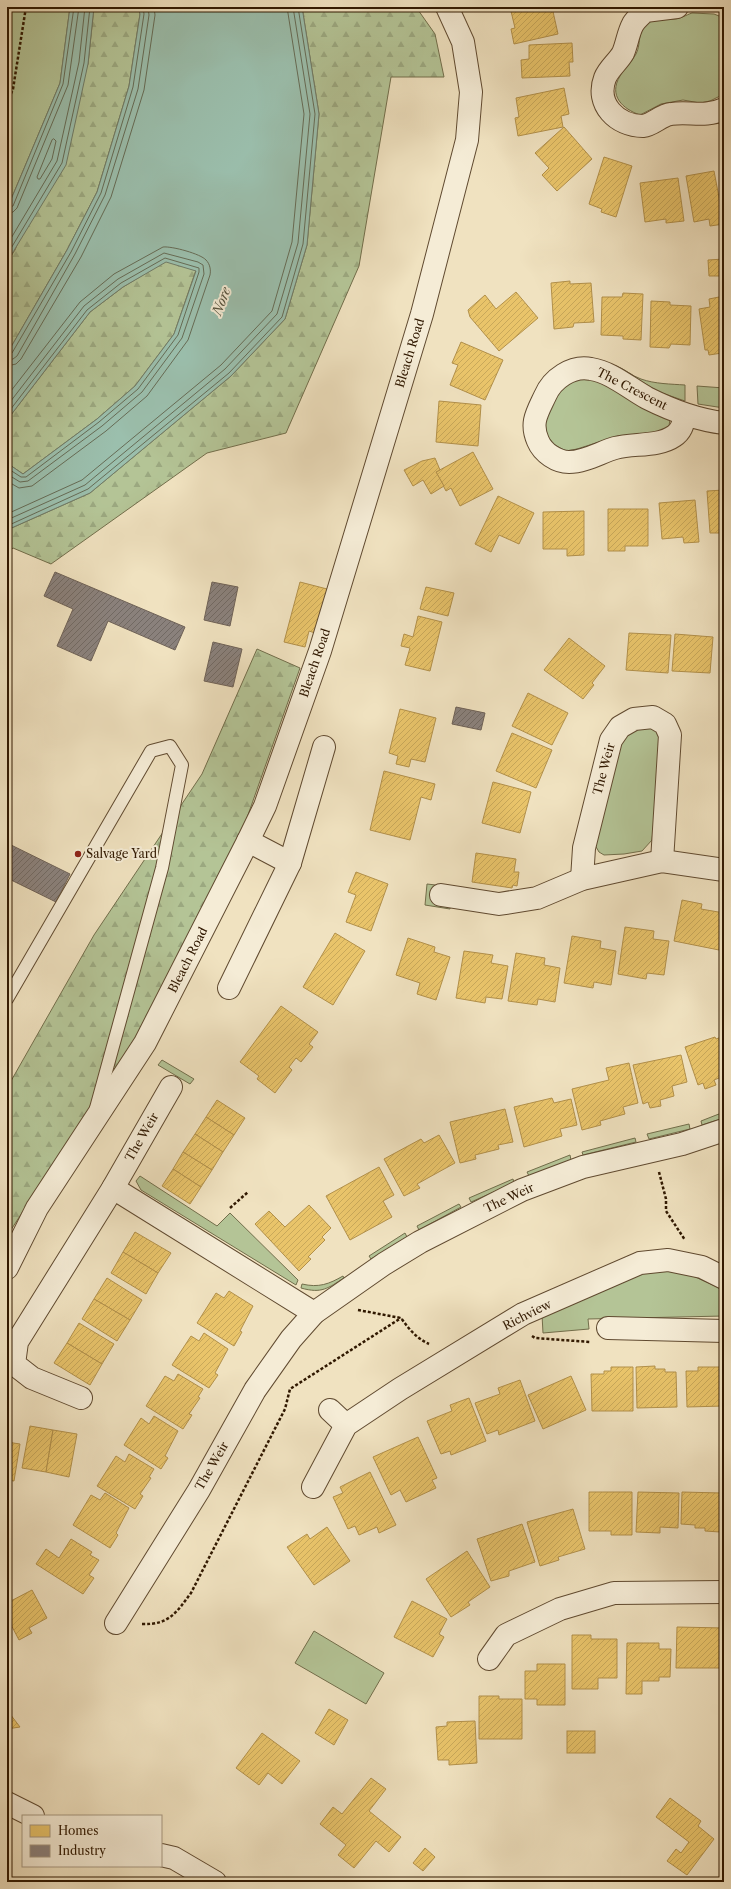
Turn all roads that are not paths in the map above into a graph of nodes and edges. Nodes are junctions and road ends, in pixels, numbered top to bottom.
1 (447, 7) edge
2 (677, 7) edge
3 (643, 9) edge
4 (724, 109) edge
5 (685, 415) junction
6 (724, 422) edge
7 (324, 747) dead end
8 (248, 841) junction
9 (662, 861) junction
10 (290, 863) junction
11 (724, 870) edge
12 (582, 879) junction
13 (441, 895) dead end
14 (229, 988) dead end
15 (7, 999) edge
16 (171, 1087) dead end
17 (91, 1126) junction
18 (724, 1130) edge
19 (113, 1188) junction
20 (7, 1268) edge
21 (724, 1278) edge
22 (314, 1313) junction
23 (608, 1328) road end
24 (724, 1330) edge
25 (81, 1398) dead end
26 (330, 1410) dead end
27 (346, 1425) junction
28 (313, 1487) dead end
29 (724, 1592) edge
30 (116, 1623) road end
31 (489, 1660) dead end
32 (7, 1804) edge
33 (31, 1815) edge
34 (162, 1855) edge
35 (215, 1882) edge

1 - 8 street, Bleach Road
2 - 3 street
3 - 4 street
5 - 5 street, The Crescent
5 - 6 street, The Crescent
7 - 10 street
8 - 10 street
8 - 17 street, Bleach Road
9 - 11 street
9 - 12 street
9 - 12 street, The Weir
10 - 14 street
12 - 13 street
15 - 17 lane
16 - 19 street, The Weir
17 - 20 street, Bleach Road
18 - 22 street, The Weir
19 - 22 street
19 - 25 street, The Weir
21 - 27 street, Richview
22 - 30 street, The Weir
23 - 24 street
26 - 27 street
27 - 28 street, Richview
29 - 31 street
32 - 33 street
34 - 35 street

